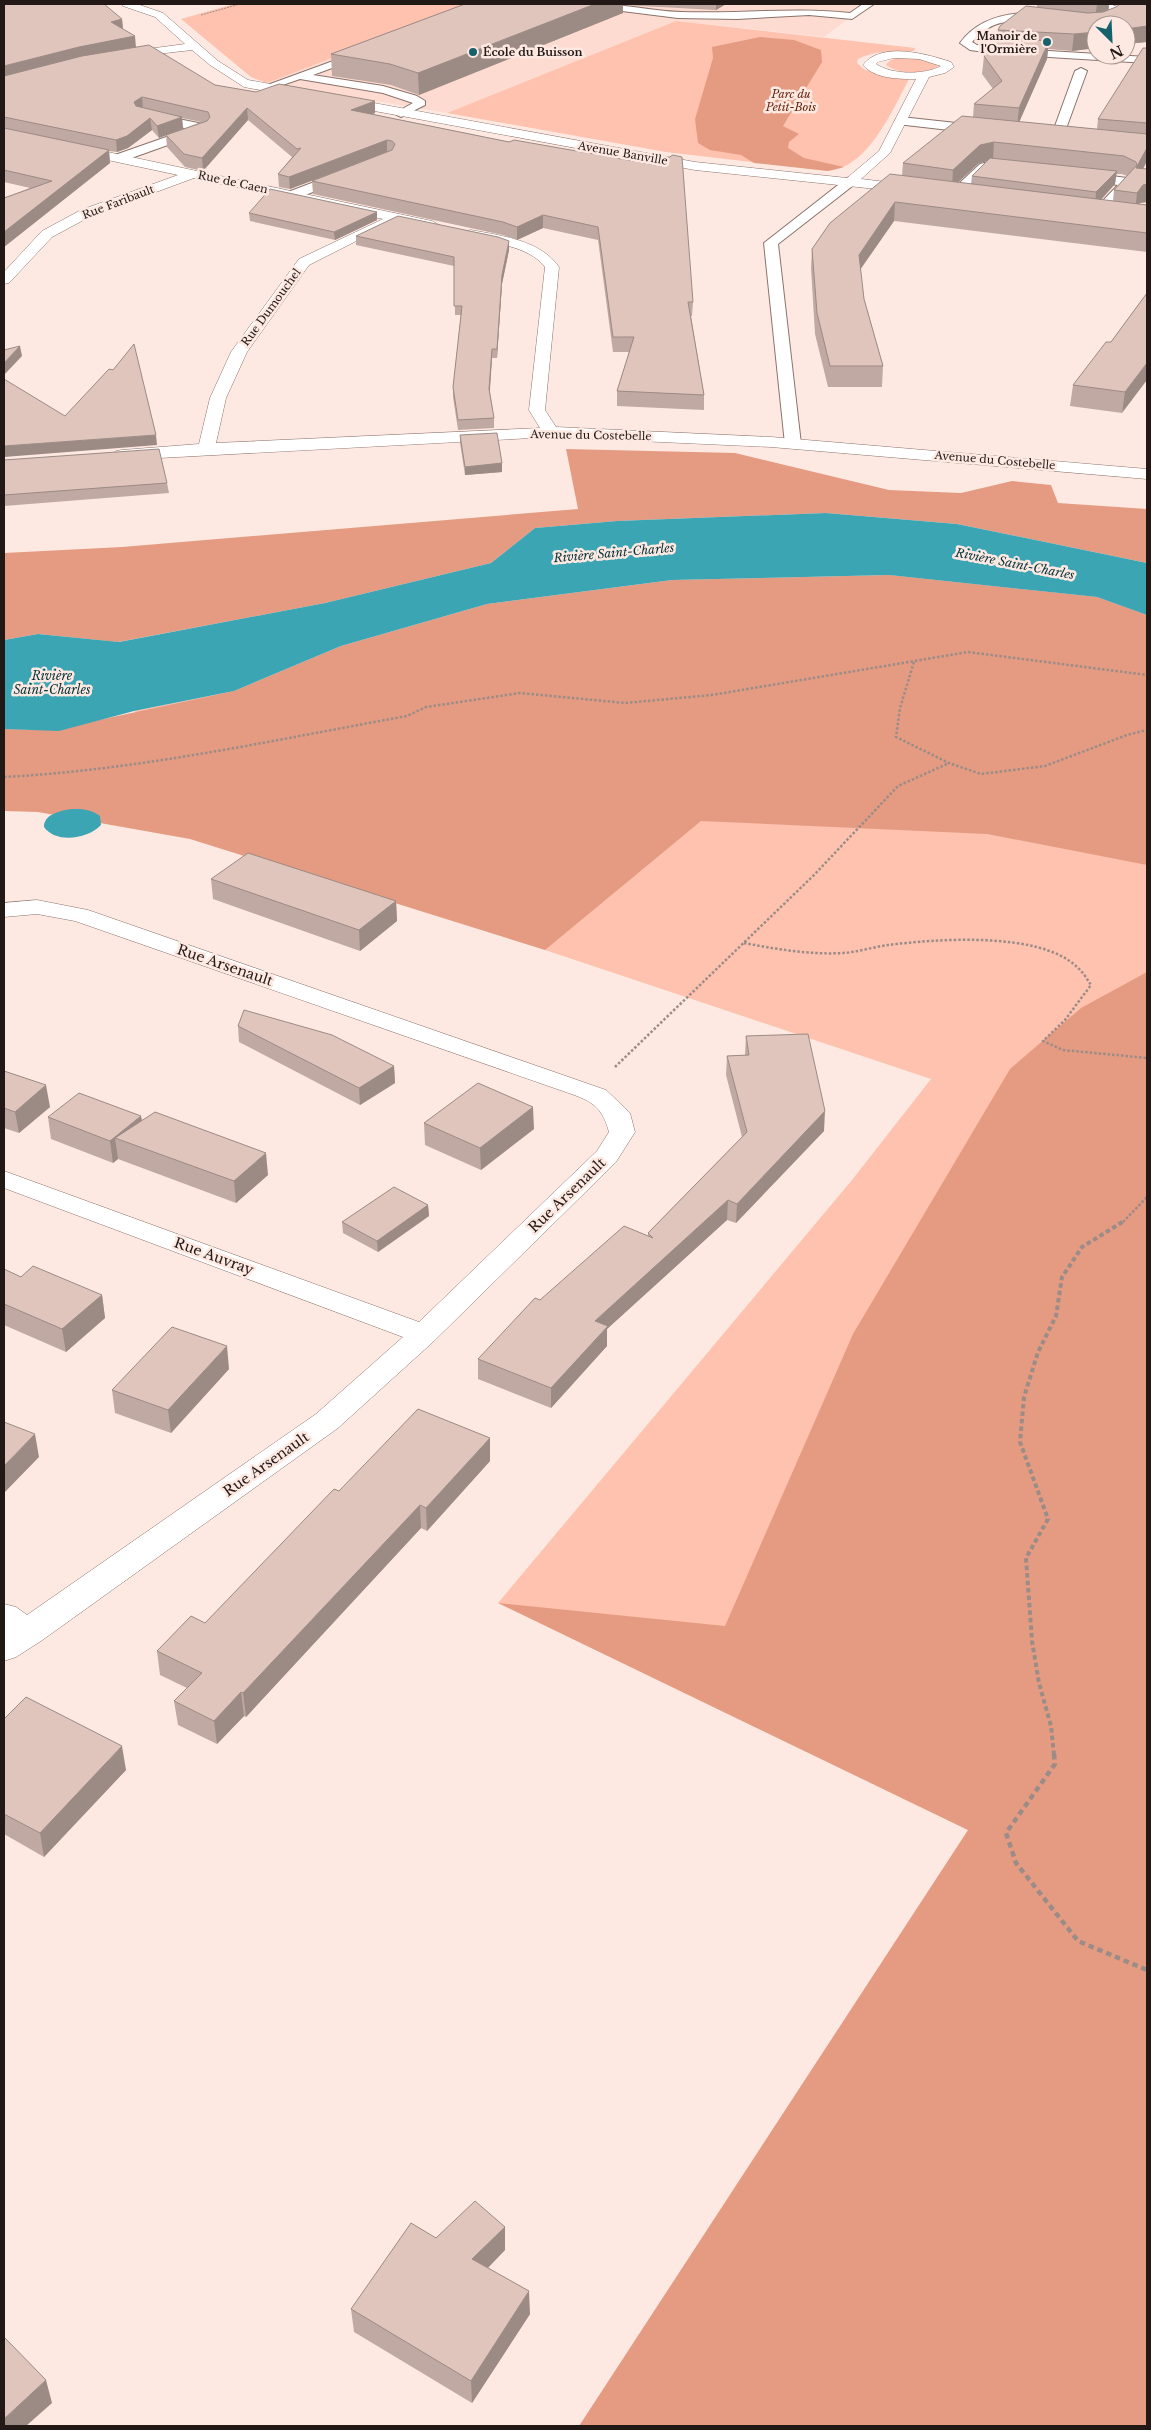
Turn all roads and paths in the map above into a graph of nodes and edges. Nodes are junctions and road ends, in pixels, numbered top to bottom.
1 (127, 4) edge
2 (590, 4) edge
3 (869, 4) edge
4 (1038, 4) edge
5 (1097, 4) edge
6 (1035, 18) joint
7 (1085, 23) edge
8 (195, 46) junction
9 (378, 47) edge
10 (108, 57) edge
11 (1147, 60) edge
12 (1081, 71) dead end
13 (924, 75) junction
14 (301, 76) junction
15 (268, 88) junction
16 (402, 112) junction
17 (143, 116) edge
18 (901, 121) junction
19 (998, 131) edge
20 (4, 134) edge
21 (1073, 139) edge
22 (119, 158) junction
23 (362, 168) edge
24 (1013, 168) edge
25 (193, 174) junction
26 (1073, 175) edge
27 (851, 181) junction
28 (927, 190) edge
29 (951, 193) joint
30 (293, 195) junction
31 (974, 196) edge
32 (1093, 211) joint
33 (1115, 214) edge
34 (397, 218) junction
35 (4, 280) edge
36 (551, 432) junction
37 (793, 444) junction
38 (206, 449) junction
39 (102, 457) edge
40 (1147, 474) edge
41 (914, 662) junction
42 (1147, 675) edge
43 (1147, 730) edge
44 (949, 763) junction
45 (4, 777) edge
46 (4, 910) edge
47 (744, 943) junction
48 (1147, 1058) edge
49 (590, 1092) junction
50 (4, 1179) edge
51 (1147, 1198) edge
52 (424, 1334) junction
53 (12, 1632) edge
54 (1147, 1970) edge

1 - 8 street, Avenue Banville
2 - 3 lane
4 - 6 lane
5 - 7 lane
6 - 11 lane
8 - 10 street
8 - 15 street, Avenue Banville
9 - 14 lane
12 - 21 lane
13 - 13 street
13 - 18 street
14 - 15 lane
14 - 16 lane
15 - 16 street, Avenue Banville
16 - 27 street, Avenue Banville
17 - 22 lane
18 - 19 lane
18 - 27 street
20 - 22 street, Rue de Caen
22 - 25 street, Rue de Caen
23 - 30 lane
24 - 29 lane
25 - 30 street, Rue de Caen
25 - 35 street, Rue Faribault
26 - 32 lane
27 - 28 street, Avenue Banville
27 - 37 lane
29 - 31 street
30 - 34 street, Rue de Caen
32 - 33 street
34 - 36 street, Rue de Caen
34 - 38 street, Rue Dumouchel
36 - 37 street, Avenue du Costebelle
36 - 38 street, Avenue du Costebelle
37 - 40 street, Avenue du Costebelle
38 - 39 street, Avenue du Costebelle
41 - 42 path
41 - 44 path
41 - 45 path
43 - 44 path
44 - 47 path
46 - 49 street, Rue Arsenault
47 - 48 path
47 - 49 path
49 - 52 street, Rue Arsenault
50 - 52 street, Rue Auvray
51 - 54 path
52 - 53 street, Rue Arsenault

